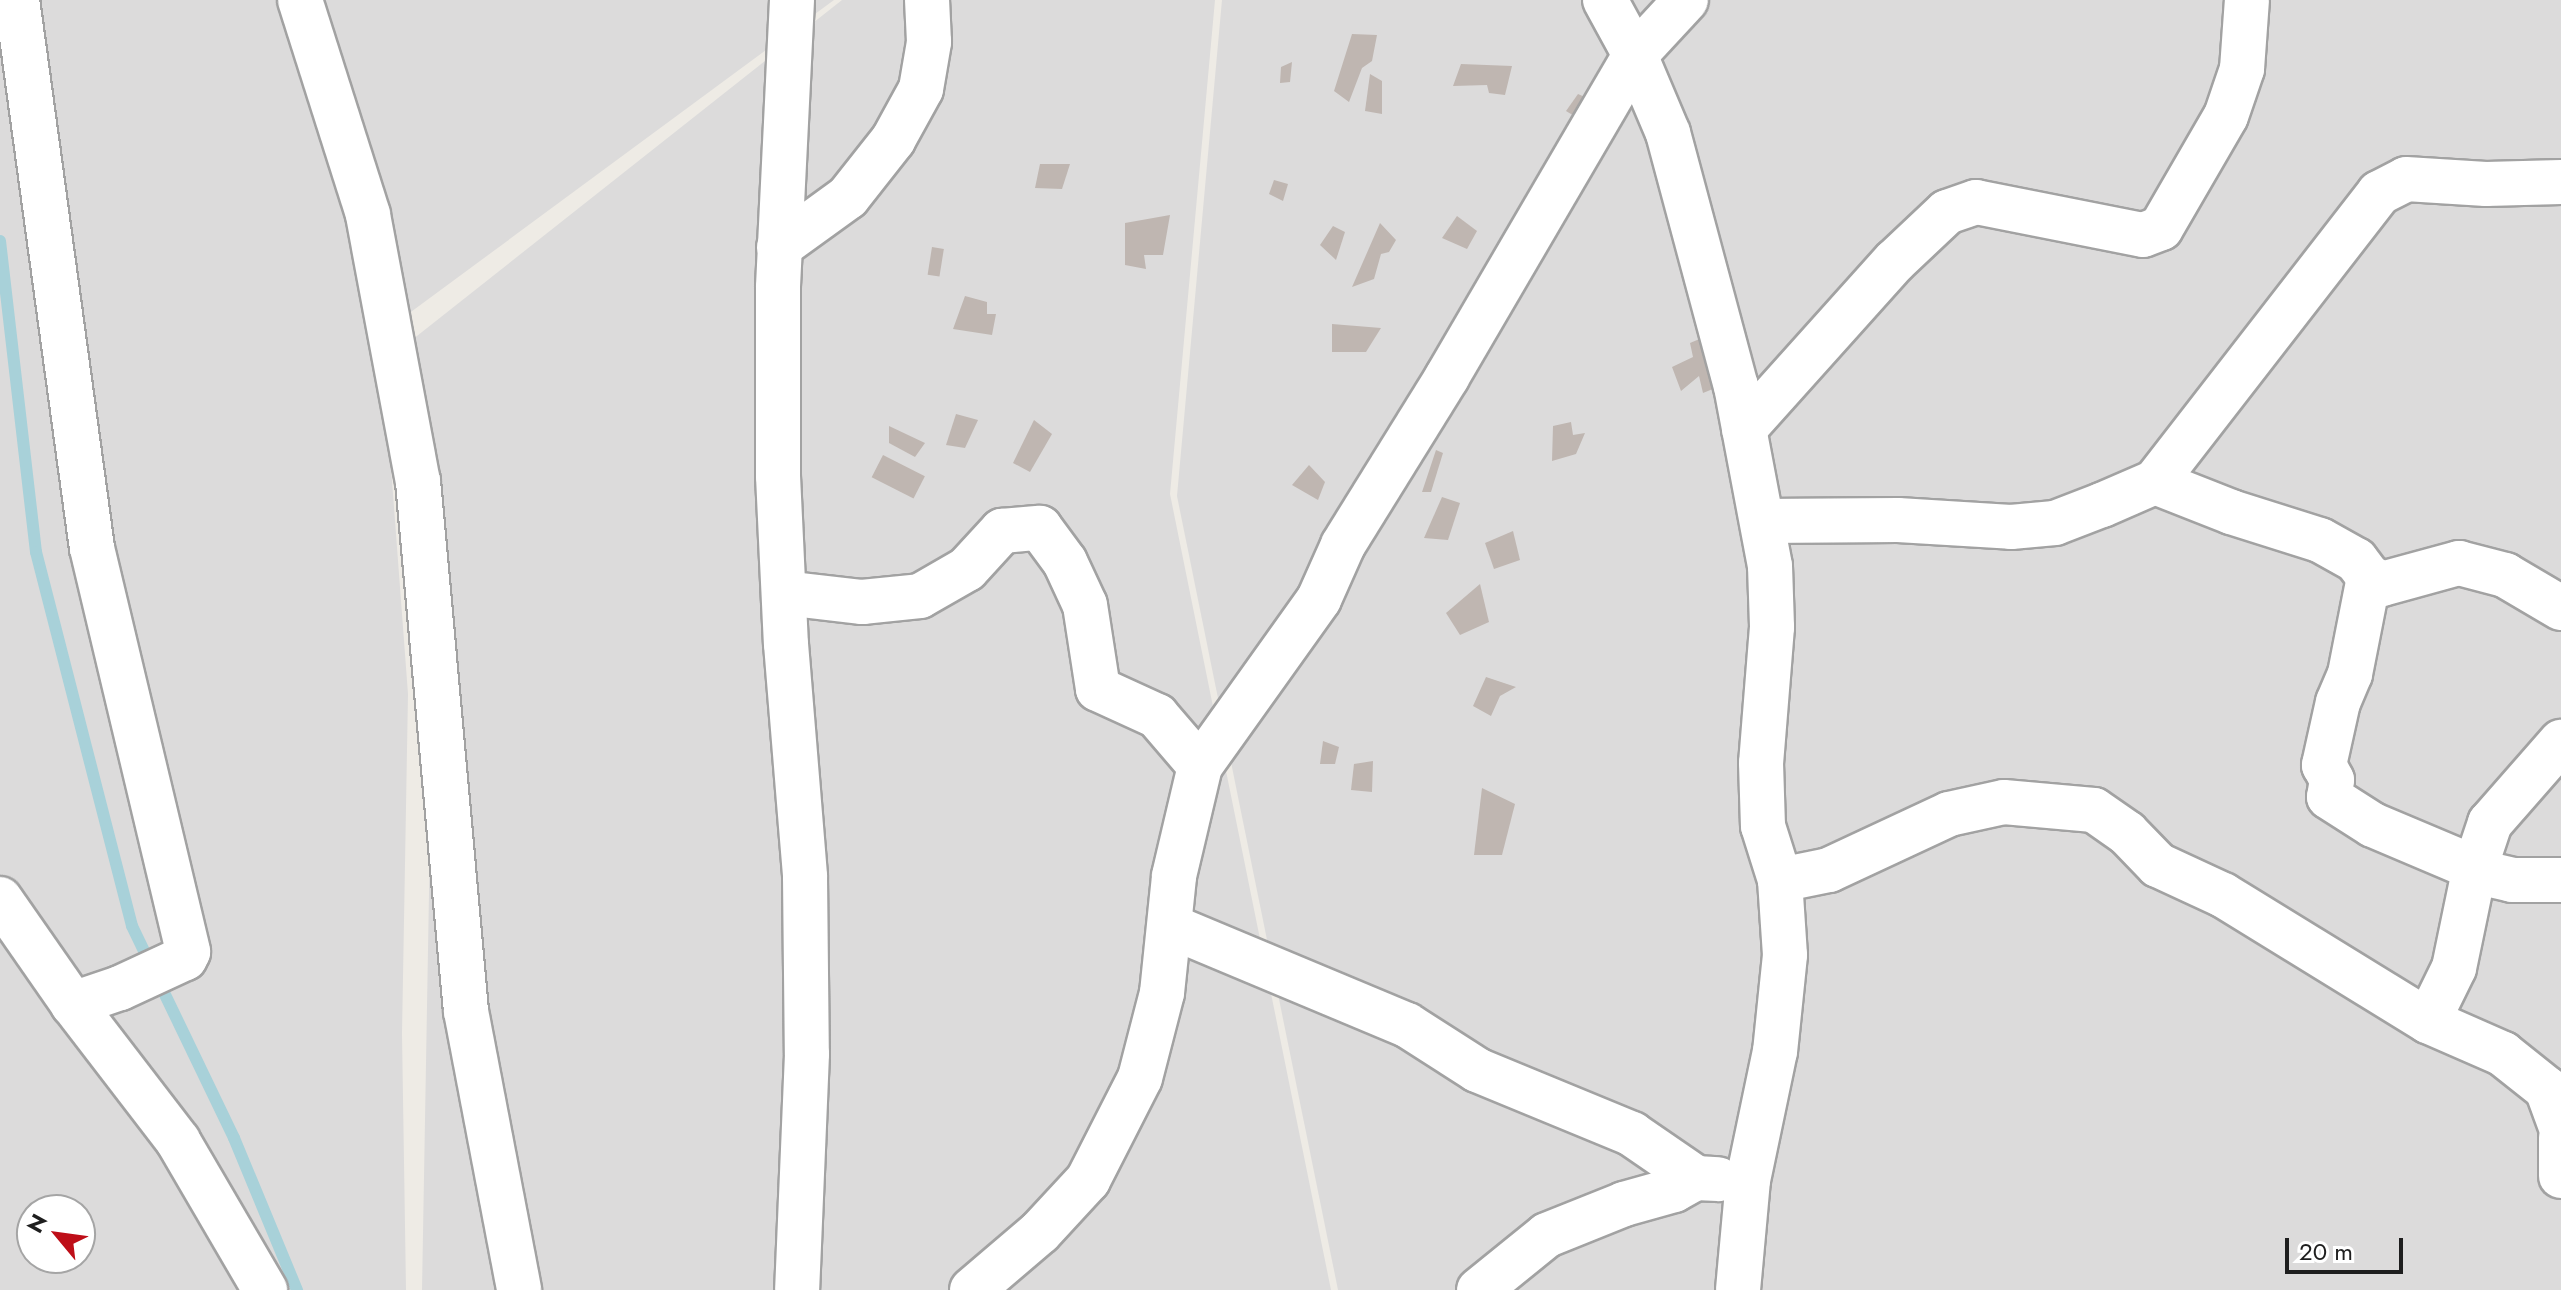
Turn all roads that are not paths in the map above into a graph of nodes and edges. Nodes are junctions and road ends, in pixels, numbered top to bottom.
1 (17, 0) edge
2 (300, 0) edge
3 (792, 0) edge
4 (927, 0) edge
5 (1605, 0) edge
6 (1686, 0) edge
7 (2247, 0) edge
8 (1635, 55) junction
9 (2561, 182) edge
10 (779, 247) junction
11 (1744, 429) junction
12 (2155, 482) junction
13 (1763, 521) junction
14 (2369, 577) junction
15 (784, 593) junction
16 (2561, 608) edge
17 (2561, 742) edge
18 (1200, 766) junction
19 (2474, 871) junction
20 (1780, 880) junction
21 (2561, 880) edge
22 (0, 899) edge
23 (1170, 926) junction
24 (73, 1004) junction
25 (2428, 1021) junction
26 (2561, 1127) edge
27 (2561, 1138) edge
28 (2561, 1176) edge
29 (1696, 1178) junction
30 (1748, 1180) junction
31 (265, 1290) edge
32 (519, 1290) edge
33 (797, 1290) edge
34 (972, 1290) edge
35 (1479, 1290) edge
36 (1738, 1290) edge

1 - 24 street
2 - 32 street
3 - 10 street
4 - 10 street
5 - 8 street
6 - 8 street
7 - 11 street
8 - 11 street
8 - 18 street
9 - 12 street
10 - 15 street
11 - 13 street
12 - 13 street
12 - 14 street
13 - 20 street
14 - 16 street
14 - 19 street
15 - 18 street
15 - 33 street
17 - 19 street
18 - 23 street
19 - 21 street
19 - 25 street
20 - 25 street
20 - 30 street
22 - 24 street
23 - 29 street
23 - 34 street
24 - 31 street
25 - 26 street
27 - 28 street
29 - 30 street
29 - 35 street
30 - 36 street

